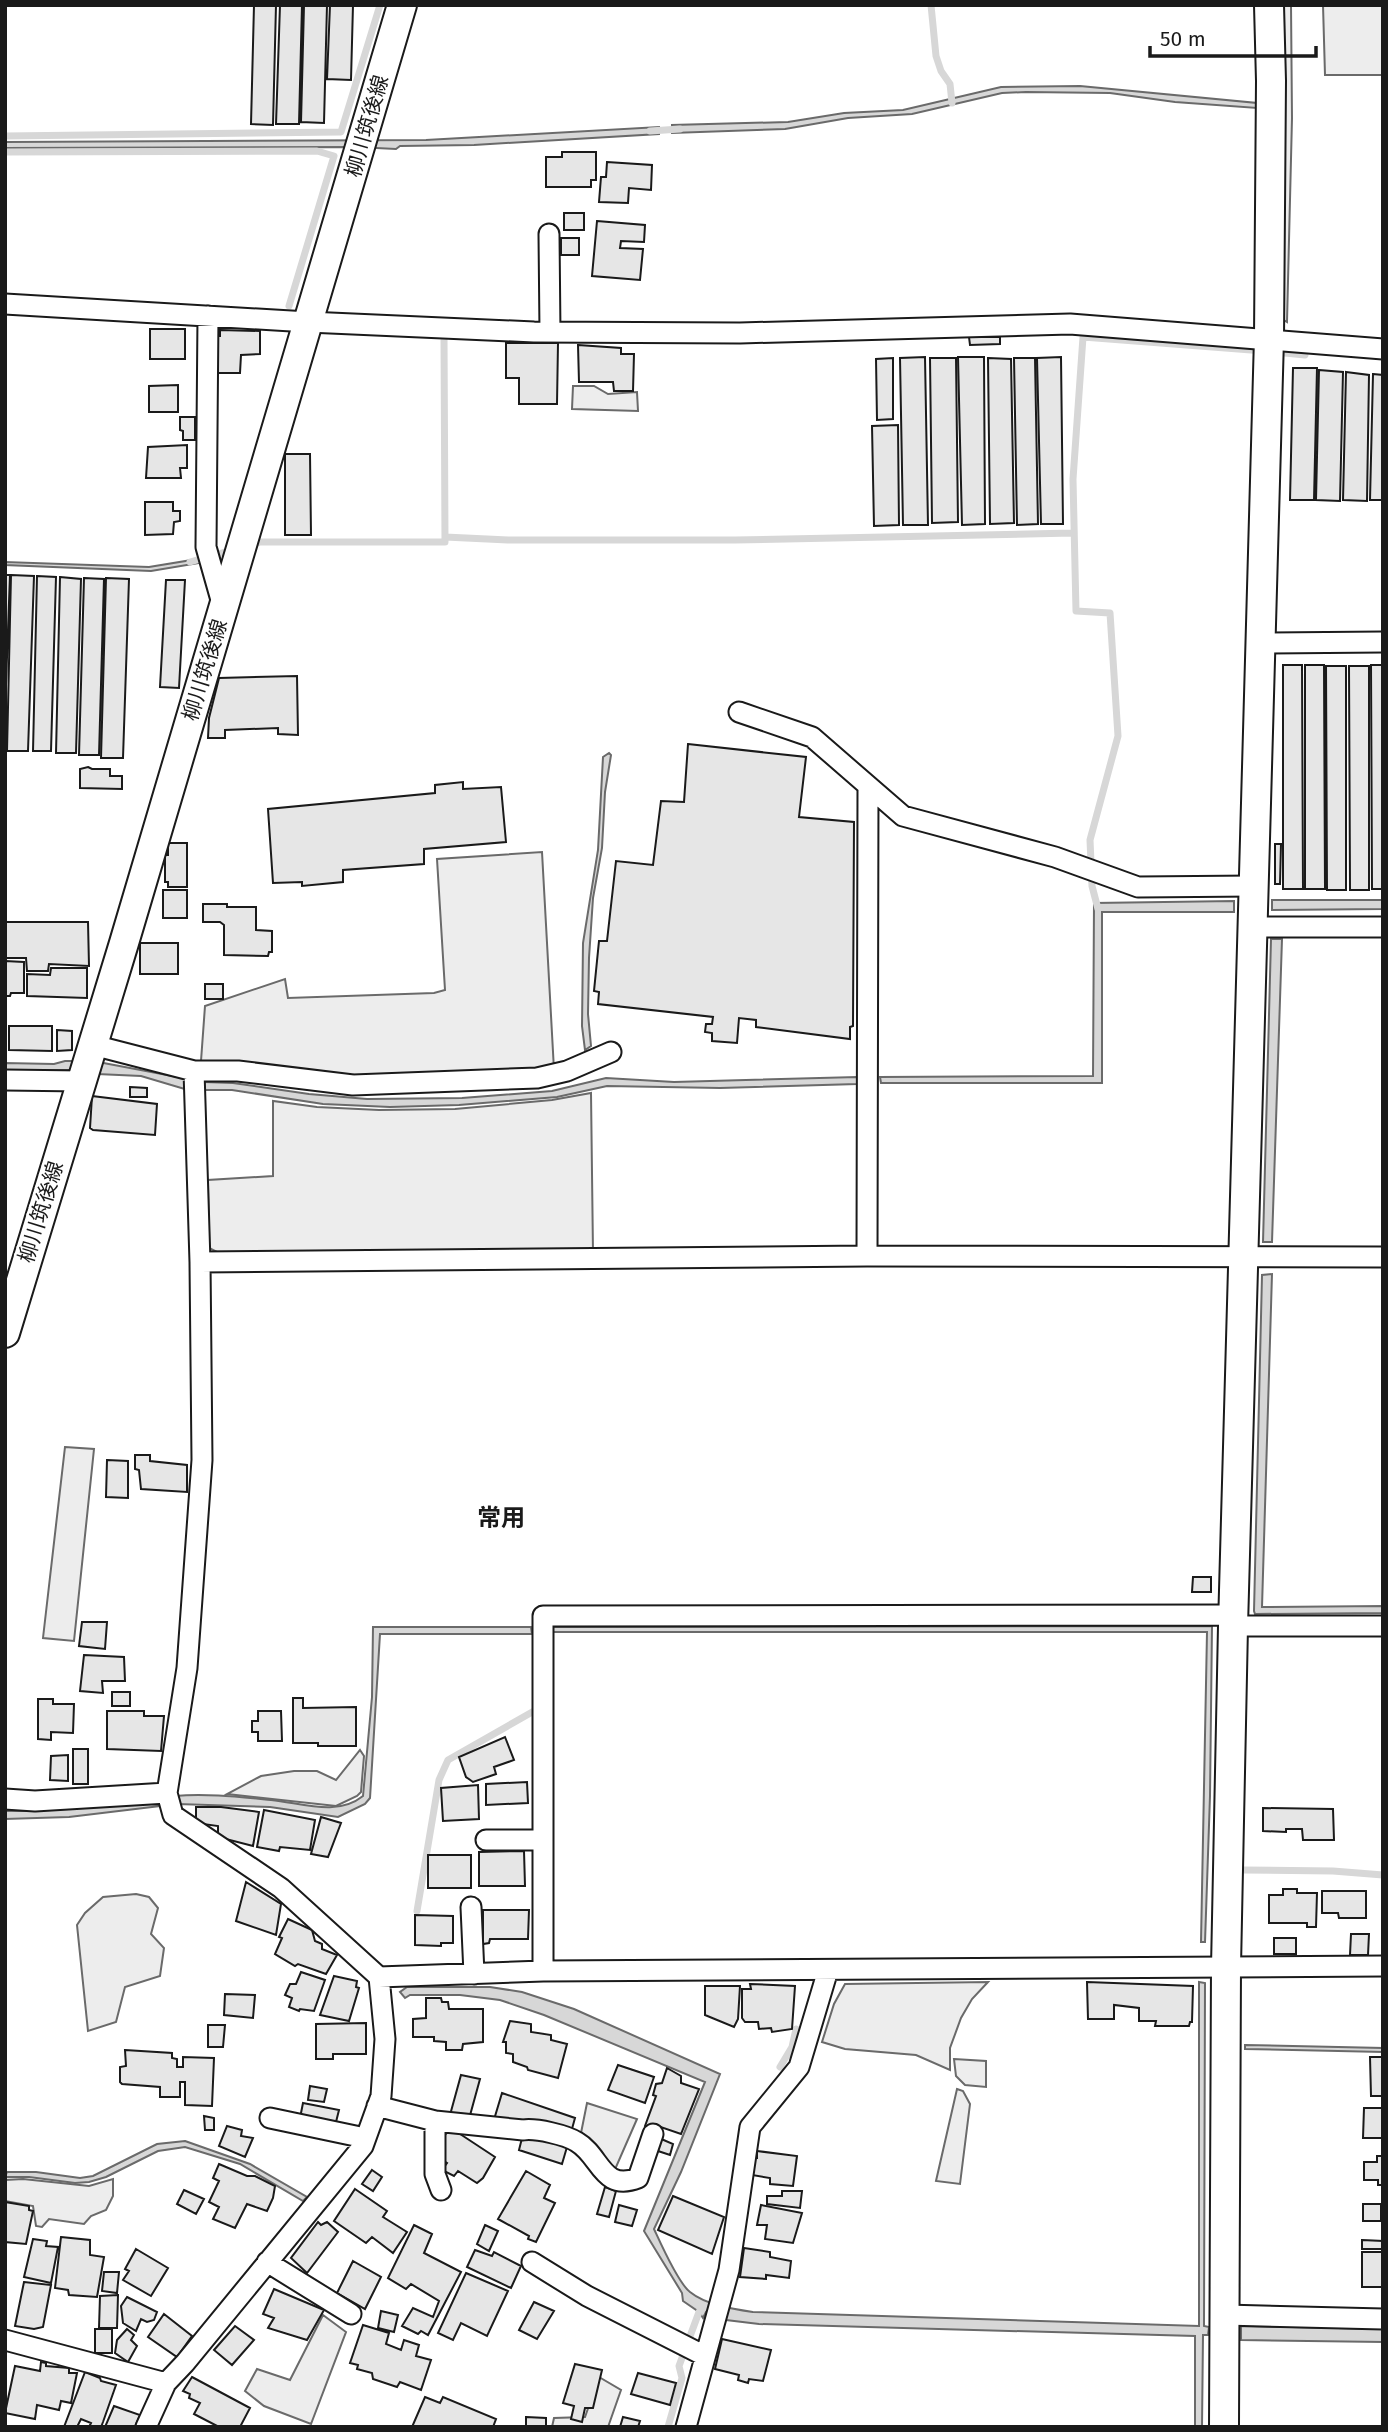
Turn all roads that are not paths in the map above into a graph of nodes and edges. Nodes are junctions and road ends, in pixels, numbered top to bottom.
1 (402, 5) edge
2 (1269, 5) edge
3 (549, 234) dead end
4 (5, 304) edge
5 (208, 316) junction
6 (308, 322) junction
7 (550, 332) junction
8 (1269, 338) junction
9 (1383, 349) edge
10 (223, 609) junction
11 (1383, 642) edge
12 (1261, 643) junction
13 (738, 712) dead end
14 (869, 786) junction
15 (1254, 886) junction
16 (1253, 927) junction
17 (1383, 927) edge
18 (93, 1045) junction
19 (611, 1052) dead end
20 (194, 1071) junction
21 (5, 1080) edge
22 (82, 1081) junction
23 (867, 1256) junction
24 (1383, 1257) edge
25 (1244, 1258) junction
26 (200, 1262) junction
27 (5, 1333) edge
28 (1233, 1621) junction
29 (1383, 1626) edge
30 (167, 1793) junction
31 (5, 1799) edge
32 (486, 1840) dead end
33 (543, 1840) junction
34 (471, 1907) dead end
35 (1383, 1966) edge
36 (1226, 1967) junction
37 (828, 1970) junction
38 (543, 1971) junction
39 (474, 1974) junction
40 (379, 1977) junction
41 (377, 2106) junction
42 (270, 2118) dead end
43 (435, 2121) junction
44 (653, 2134) dead end
45 (365, 2138) junction
46 (441, 2190) dead end
47 (267, 2262) junction
48 (532, 2262) dead end
49 (351, 2314) dead end
50 (1226, 2315) junction
51 (1383, 2319) edge
52 (5, 2340) edge
53 (705, 2356) junction
54 (166, 2383) junction
55 (151, 2425) edge
56 (686, 2427) edge
57 (1224, 2427) edge

1 - 6 street, 柳川筑後線
2 - 8 street
3 - 7 street
4 - 5 street
5 - 6 street
5 - 10 street
6 - 7 street
6 - 10 street, 柳川筑後線
7 - 8 street
8 - 9 street
8 - 12 street
10 - 18 street, 柳川筑後線
11 - 12 street
12 - 15 street
13 - 14 street
14 - 15 street
14 - 23 street
15 - 16 street
16 - 17 street
16 - 25 street
18 - 20 street
18 - 22 street, 柳川筑後線
19 - 20 street
20 - 26 street
21 - 22 street
22 - 27 street, 柳川筑後線
23 - 25 street
23 - 26 street
24 - 25 street
25 - 28 street
26 - 30 street
28 - 29 street
28 - 33 street
28 - 36 street
30 - 31 street
30 - 40 street
32 - 33 street
33 - 38 street
34 - 39 street
35 - 36 street
36 - 37 street
36 - 50 street
37 - 38 street
37 - 53 street
38 - 39 street
39 - 40 street
40 - 41 street
41 - 43 street
41 - 45 street
42 - 45 street
43 - 44 street
43 - 46 street
45 - 47 street
47 - 49 street
47 - 54 street
48 - 53 street
50 - 51 street
50 - 57 street
52 - 54 street
53 - 56 street
54 - 55 street

